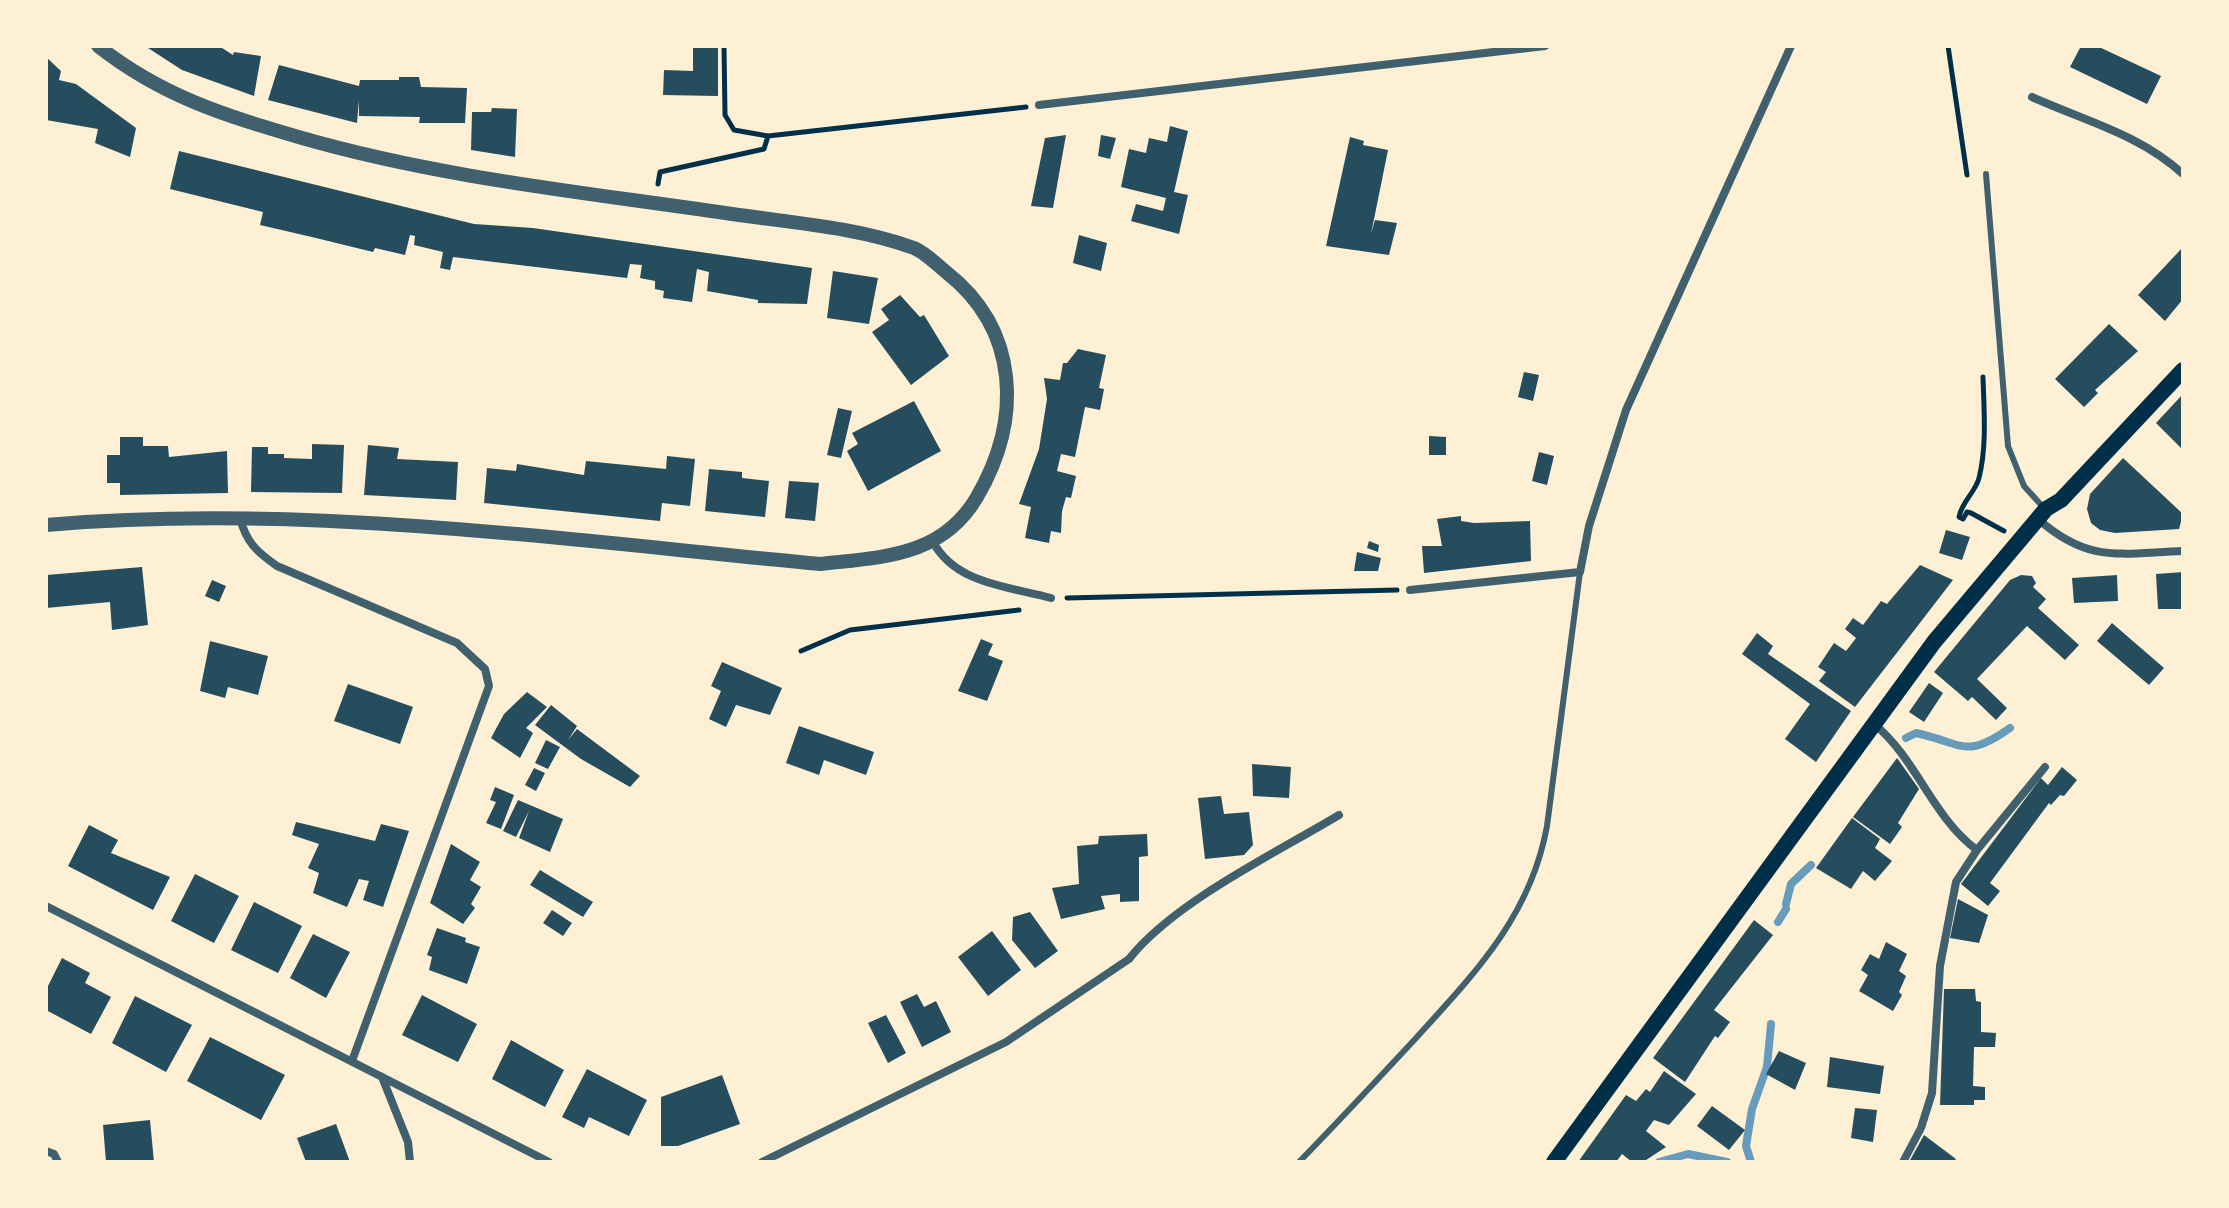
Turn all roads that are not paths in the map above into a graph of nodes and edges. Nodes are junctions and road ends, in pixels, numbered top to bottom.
1 (98, 46) edge
2 (1545, 46) edge
3 (1791, 46) edge
4 (2032, 97) dead end
5 (1039, 105) road end
6 (1986, 174) dead end
7 (2183, 174) edge
8 (2183, 370) edge
9 (2042, 514) junction
10 (240, 518) junction
11 (46, 525) edge
12 (933, 542) junction
13 (2183, 551) edge
14 (1580, 572) junction
15 (1410, 590) road end
16 (1051, 598) road end
17 (1873, 724) junction
18 (2045, 767) dead end
19 (1339, 815) dead end
20 (1977, 850) junction
21 (46, 906) edge
22 (352, 1061) junction
23 (382, 1076) junction
24 (46, 1151) edge
25 (58, 1162) edge
26 (410, 1162) edge
27 (549, 1162) edge
28 (762, 1162) edge
29 (1299, 1162) edge
30 (1554, 1162) edge
31 (1903, 1162) edge

1 - 12 street
2 - 5 street
3 - 14 street
4 - 7 street
6 - 9 lane
8 - 9 main road
9 - 13 street
9 - 17 main road
10 - 11 street
10 - 12 street
10 - 22 street
12 - 16 street
14 - 15 street
14 - 29 lane
17 - 20 street
17 - 30 main road
18 - 20 street
19 - 28 street
20 - 31 street
21 - 22 street
22 - 23 street
23 - 26 street
23 - 27 street
24 - 25 street

